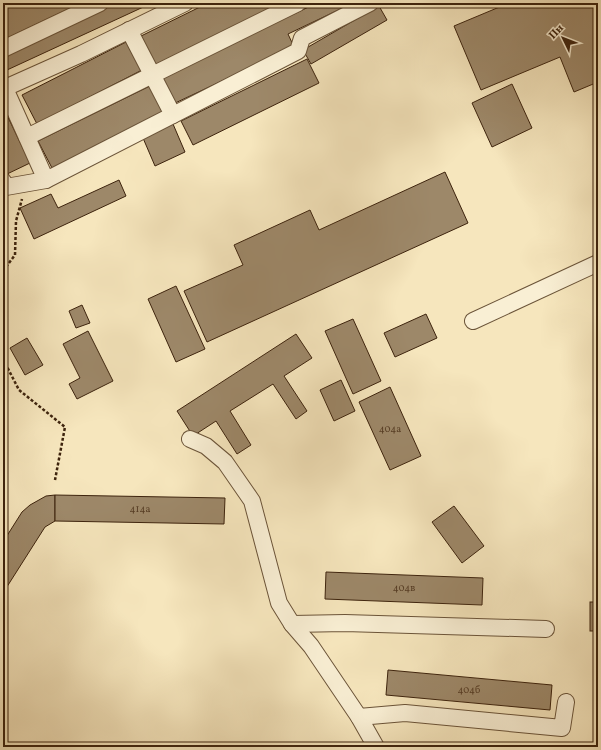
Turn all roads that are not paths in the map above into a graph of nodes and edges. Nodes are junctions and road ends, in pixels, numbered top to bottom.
1 (100, 3) edge
2 (185, 3) edge
3 (298, 3) edge
4 (370, 3) edge
5 (129, 30) junction
6 (3, 49) edge
7 (152, 75) junction
8 (4, 86) edge
9 (173, 115) junction
10 (27, 137) junction
11 (46, 180) junction
12 (3, 181) edge
13 (598, 263) edge
14 (472, 321) dead end
15 (190, 439) dead end
16 (292, 624) junction
17 (546, 629) dead end
18 (566, 702) dead end
19 (359, 716) junction
20 (376, 747) edge

1 - 6 street
2 - 5 street
3 - 7 street
4 - 9 street
5 - 7 street
5 - 8 street
7 - 9 street
7 - 10 street
8 - 10 street
9 - 11 street
10 - 11 street
11 - 12 street
13 - 14 street
15 - 16 street
16 - 17 street
16 - 19 street
18 - 19 street
19 - 20 street

